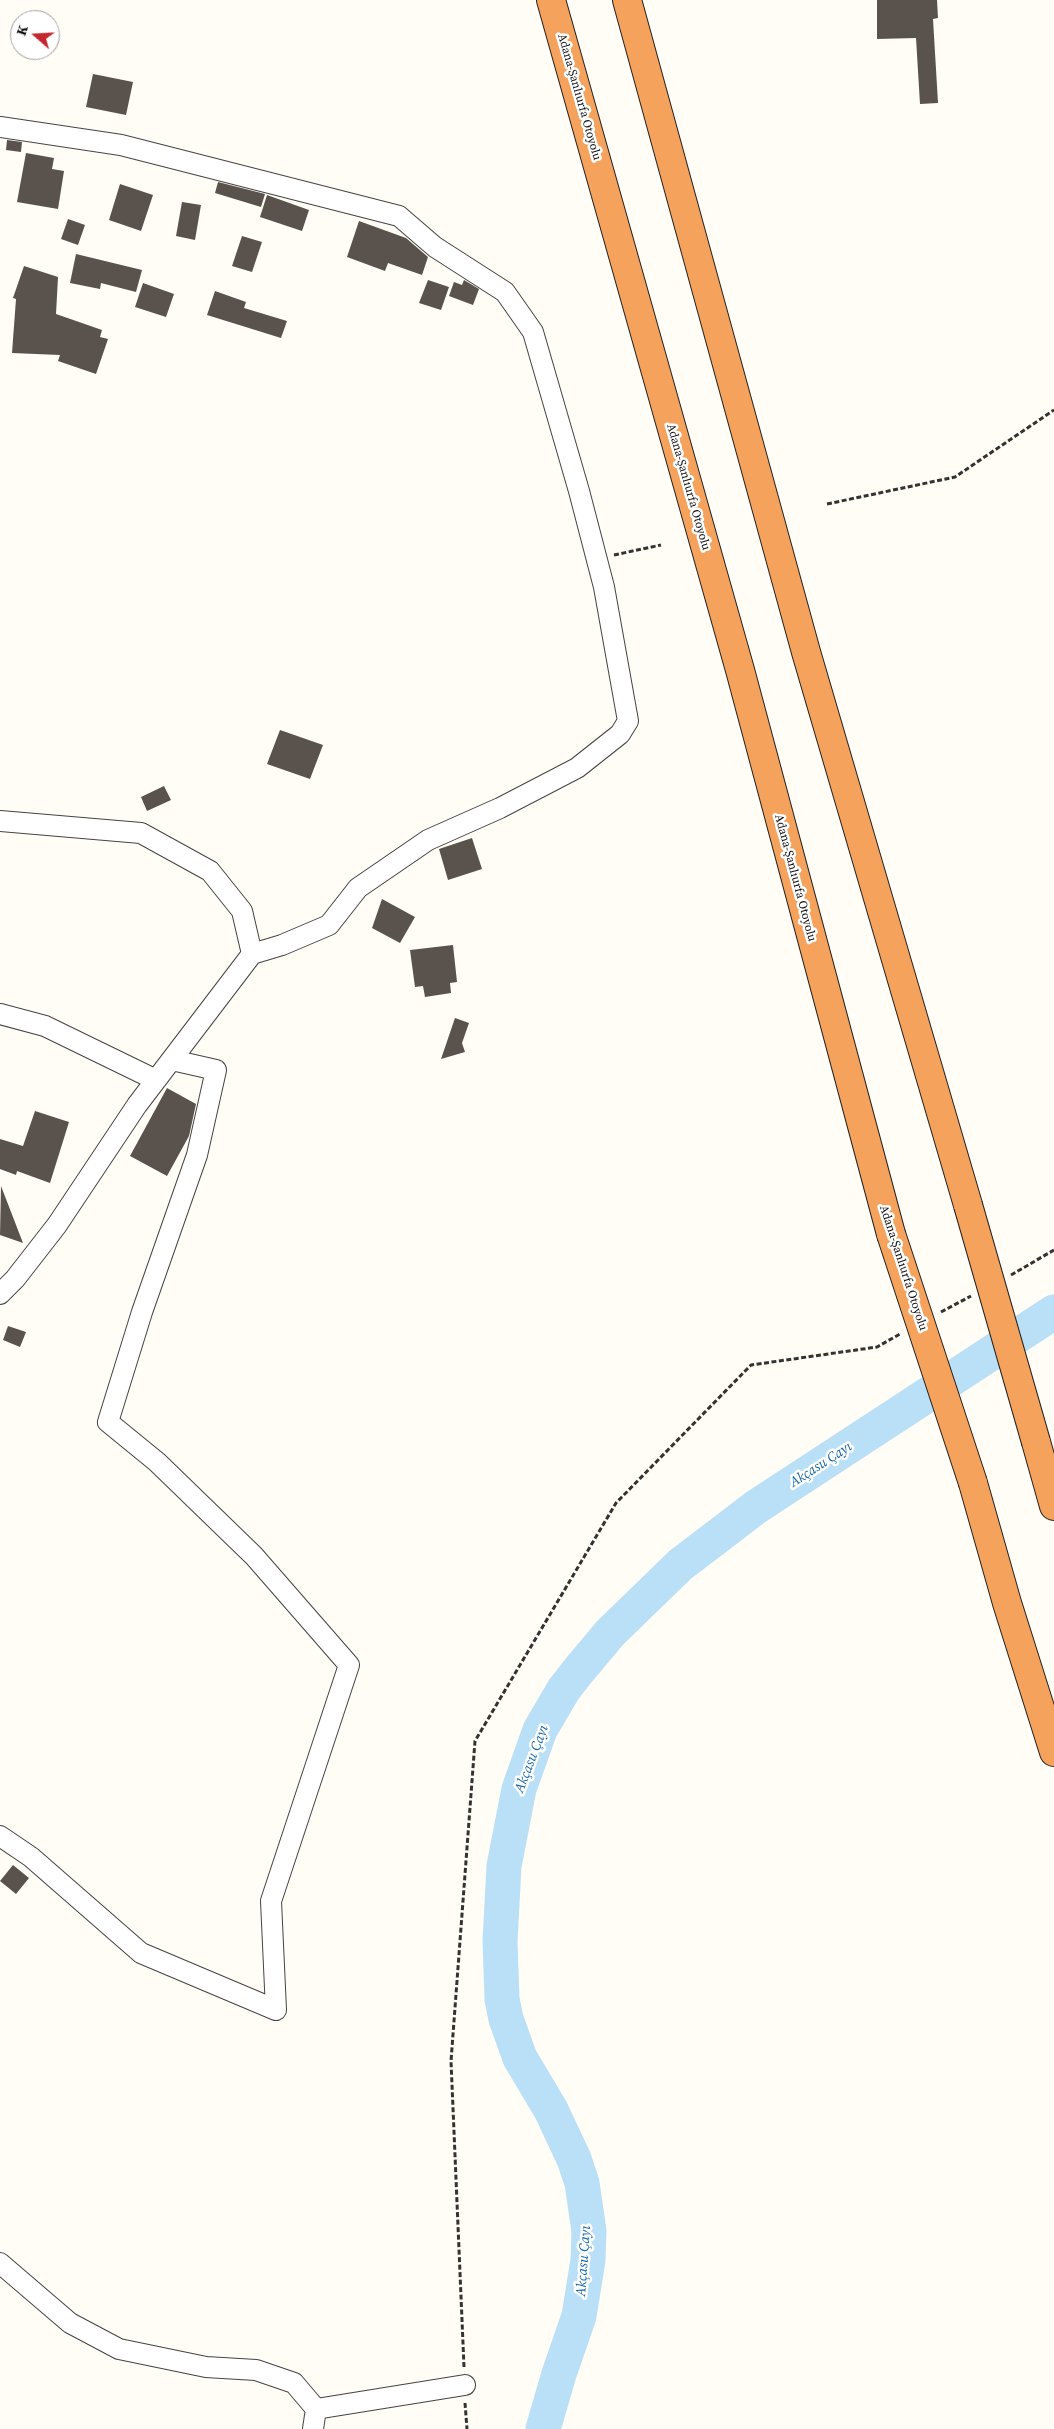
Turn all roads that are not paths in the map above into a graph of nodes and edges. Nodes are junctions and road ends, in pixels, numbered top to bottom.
1 (551, 0) edge
2 (626, 0) edge
3 (0, 127) edge
4 (0, 821) edge
5 (252, 954) junction
6 (0, 1014) edge
7 (172, 1060) junction
8 (156, 1080) junction
9 (0, 1294) edge
10 (1054, 1506) edge
11 (1054, 1752) edge
12 (0, 1836) edge
13 (0, 2263) edge
14 (465, 2385) road end
15 (316, 2409) junction
16 (313, 2429) edge

1 - 11 highway, Adana-Şanlıurfa Otoyolu, bridge
2 - 10 highway, bridge
3 - 5 street
4 - 5 street
5 - 7 street
6 - 8 street
7 - 8 street
7 - 12 street
8 - 9 street
13 - 15 street
14 - 15 street
15 - 16 street

